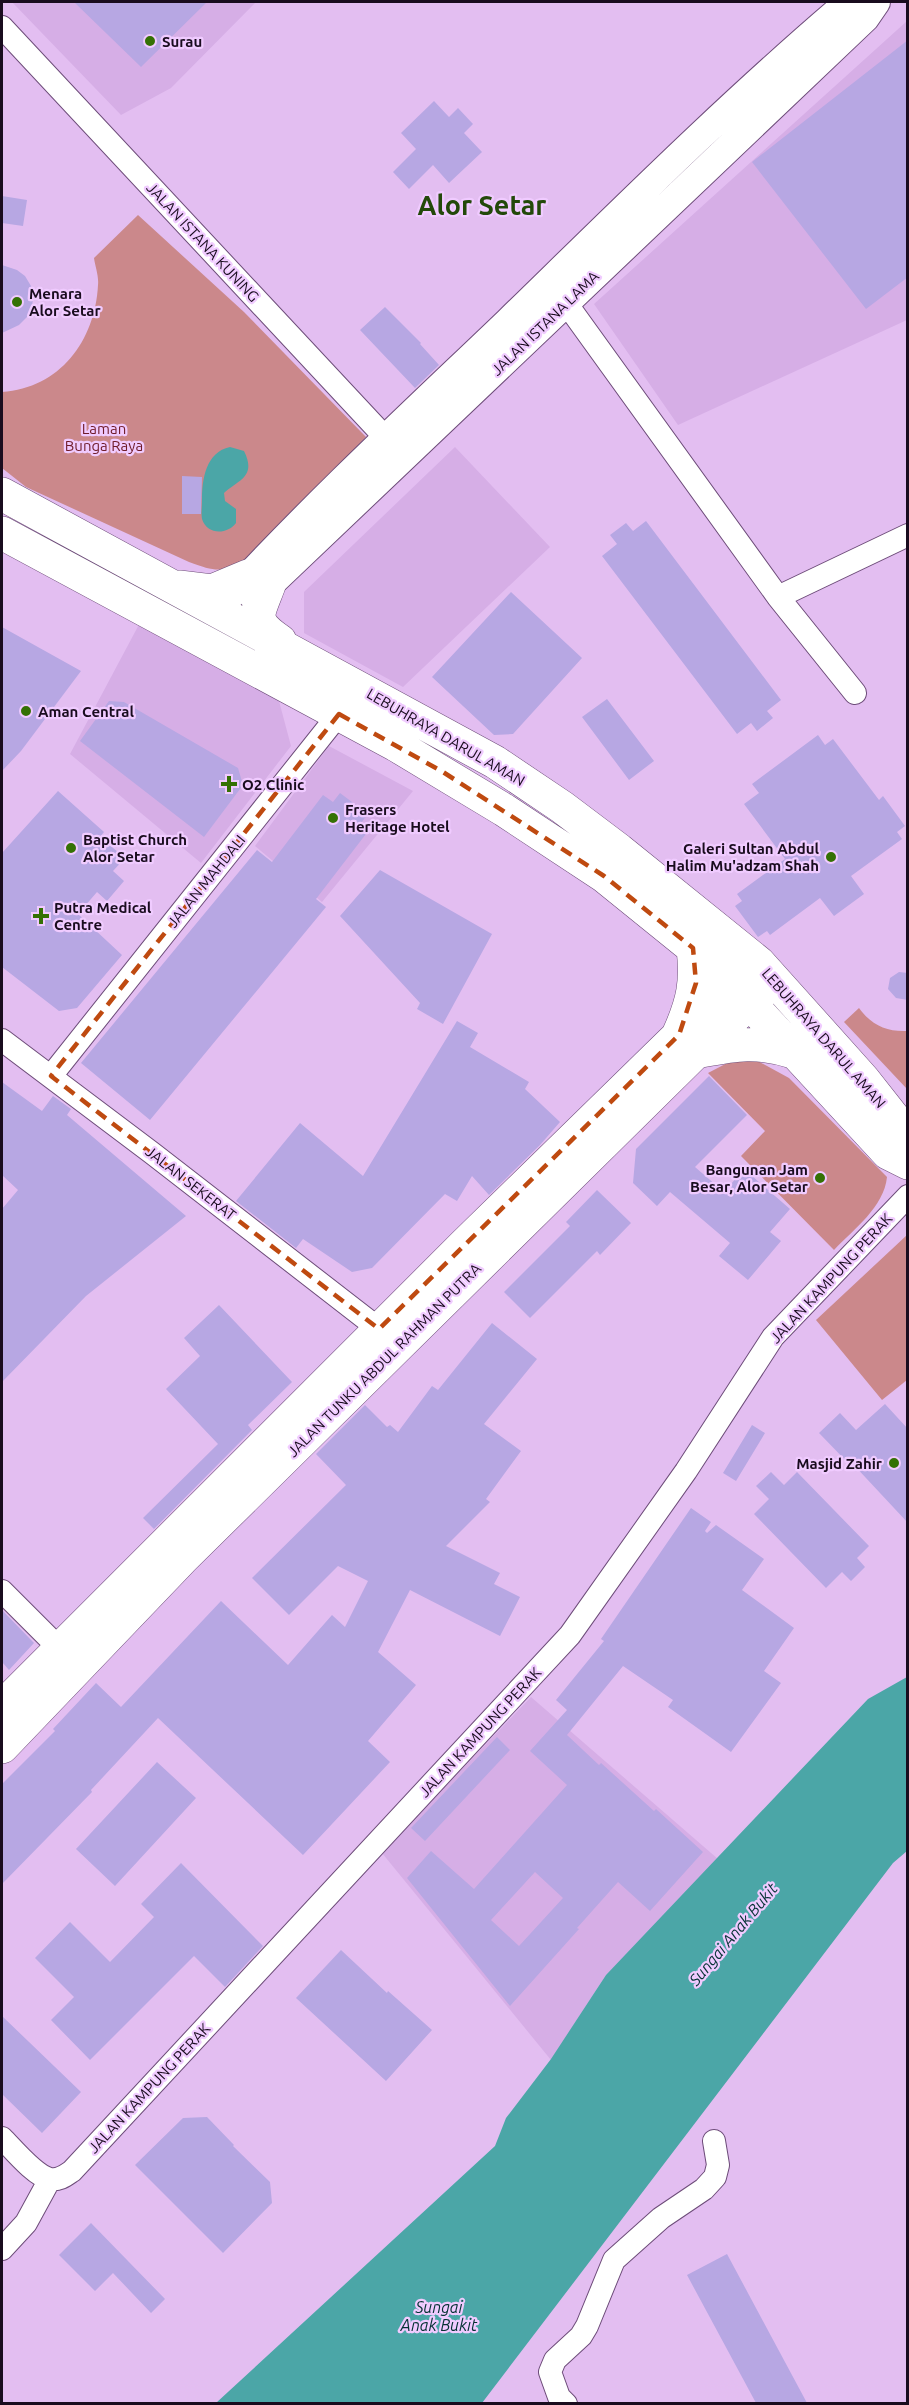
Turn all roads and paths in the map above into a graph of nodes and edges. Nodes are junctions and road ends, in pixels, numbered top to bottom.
1 (849, 2) edge
2 (876, 2) edge
3 (2, 27) edge
4 (556, 275) junction
5 (566, 303) junction
6 (395, 448) junction
7 (2, 494) edge
8 (2, 533) edge
9 (908, 535) edge
10 (259, 581) junction
11 (171, 585) junction
12 (778, 597) junction
13 (229, 617) junction
14 (214, 647) junction
15 (311, 662) junction
16 (855, 693) dead end
17 (339, 714) junction
18 (693, 948) junction
19 (766, 972) junction
20 (742, 994) junction
21 (2, 1040) edge
22 (687, 1044) junction
23 (793, 1052) junction
24 (51, 1076) junction
25 (908, 1136) edge
26 (908, 1163) edge
27 (908, 1196) edge
28 (379, 1329) junction
29 (2, 1591) edge
30 (59, 1648) junction
31 (2, 1707) edge
32 (2, 1747) edge
33 (2, 2138) edge
34 (714, 2141) dead end
35 (50, 2180) junction
36 (2, 2250) edge
37 (566, 2403) edge

1 - 4 street, JALAN ISTANA LAMA
2 - 5 street, JALAN ISTANA LAMA
3 - 6 street, JALAN ISTANA KUNING
4 - 5 street
4 - 6 street, JALAN ISTANA LAMA
5 - 6 street, JALAN ISTANA LAMA
5 - 12 street
6 - 10 street, JALAN ISTANA LAMA
7 - 11 main road, LEBUHRAYA DARUL AMAN
8 - 14 main road, LEBUHRAYA DARUL AMAN
9 - 12 street
10 - 11 main road
10 - 13 street, JALAN ISTANA LAMA
10 - 15 main road
11 - 13 main road, LEBUHRAYA DARUL AMAN
12 - 16 street
13 - 14 street, JALAN ISTANA LAMA
13 - 15 main road, LEBUHRAYA DARUL AMAN
14 - 17 main road, LEBUHRAYA DARUL AMAN
15 - 19 main road, LEBUHRAYA DARUL AMAN
17 - 18 main road, LEBUHRAYA DARUL AMAN
17 - 24 street, JALAN MAHDALI
18 - 20 main road, LEBUHRAYA DARUL AMAN
18 - 22 main road
19 - 20 main road, JALAN TUNKU ABDUL RAHMAN PUTRA
19 - 25 main road, LEBUHRAYA DARUL AMAN
20 - 22 main road, JALAN TUNKU ABDUL RAHMAN PUTRA
20 - 23 main road, LEBUHRAYA DARUL AMAN
21 - 24 street, JALAN SEKERAT
22 - 23 main road
22 - 28 main road, JALAN TUNKU ABDUL RAHMAN PUTRA
22 - 32 main road, JALAN TUNKU ABDUL RAHMAN PUTRA
23 - 26 main road, LEBUHRAYA DARUL AMAN
24 - 28 street, JALAN SEKERAT
27 - 35 street, JALAN KAMPUNG PERAK
28 - 30 main road, JALAN TUNKU ABDUL RAHMAN PUTRA
29 - 30 street
30 - 31 main road, JALAN TUNKU ABDUL RAHMAN PUTRA
33 - 35 street
34 - 37 street
35 - 36 street

